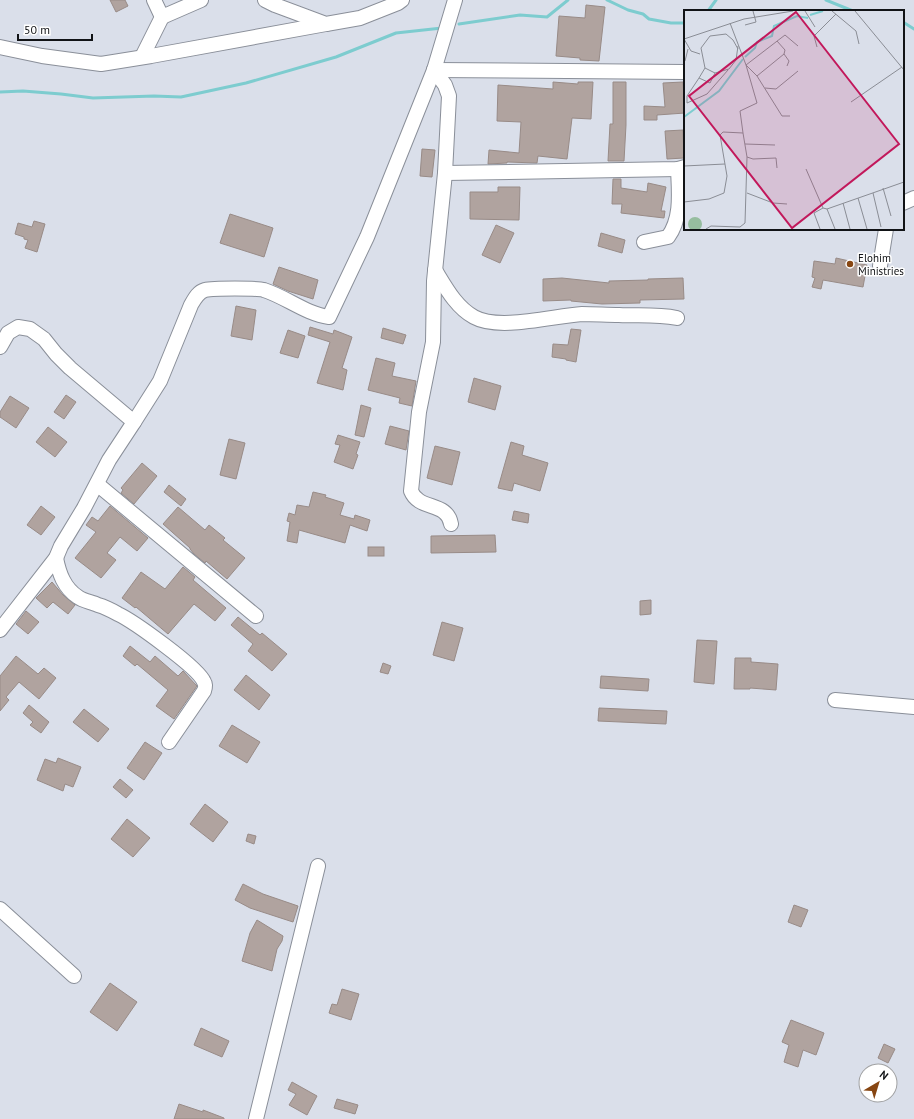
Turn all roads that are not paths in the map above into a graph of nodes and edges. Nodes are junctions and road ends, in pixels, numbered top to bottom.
1 (154, 0) edge
2 (201, 0) edge
3 (264, 0) edge
4 (402, 0) edge
5 (455, 0) edge
6 (162, 17) junction
7 (326, 24) junction
8 (0, 47) edge
9 (142, 57) junction
10 (434, 70) junction
11 (684, 72) edge
12 (682, 168) edge
13 (445, 173) junction
14 (914, 198) edge
15 (904, 202) edge
16 (886, 230) edge
17 (644, 242) dead end
18 (880, 266) dead end
19 (436, 270) junction
20 (677, 318) dead end
21 (0, 347) edge
22 (134, 422) junction
23 (97, 484) junction
24 (451, 524) dead end
25 (56, 558) junction
26 (256, 616) dead end
27 (0, 630) edge
28 (835, 700) dead end
29 (914, 707) edge
30 (169, 742) dead end
31 (318, 866) dead end
32 (0, 909) edge
33 (74, 976) dead end
34 (256, 1119) edge

1 - 6 street
2 - 6 street
3 - 7 street
4 - 7 street
5 - 10 street
6 - 9 street
7 - 9 street
8 - 9 street
10 - 11 street
10 - 13 street
10 - 22 street
12 - 13 street
12 - 17 street
13 - 19 street
14 - 15 street
16 - 18 street
19 - 20 street
19 - 24 street
21 - 22 street
22 - 23 street
23 - 25 street
23 - 26 street
25 - 27 street
25 - 30 street
28 - 29 street
31 - 34 street
32 - 33 street

